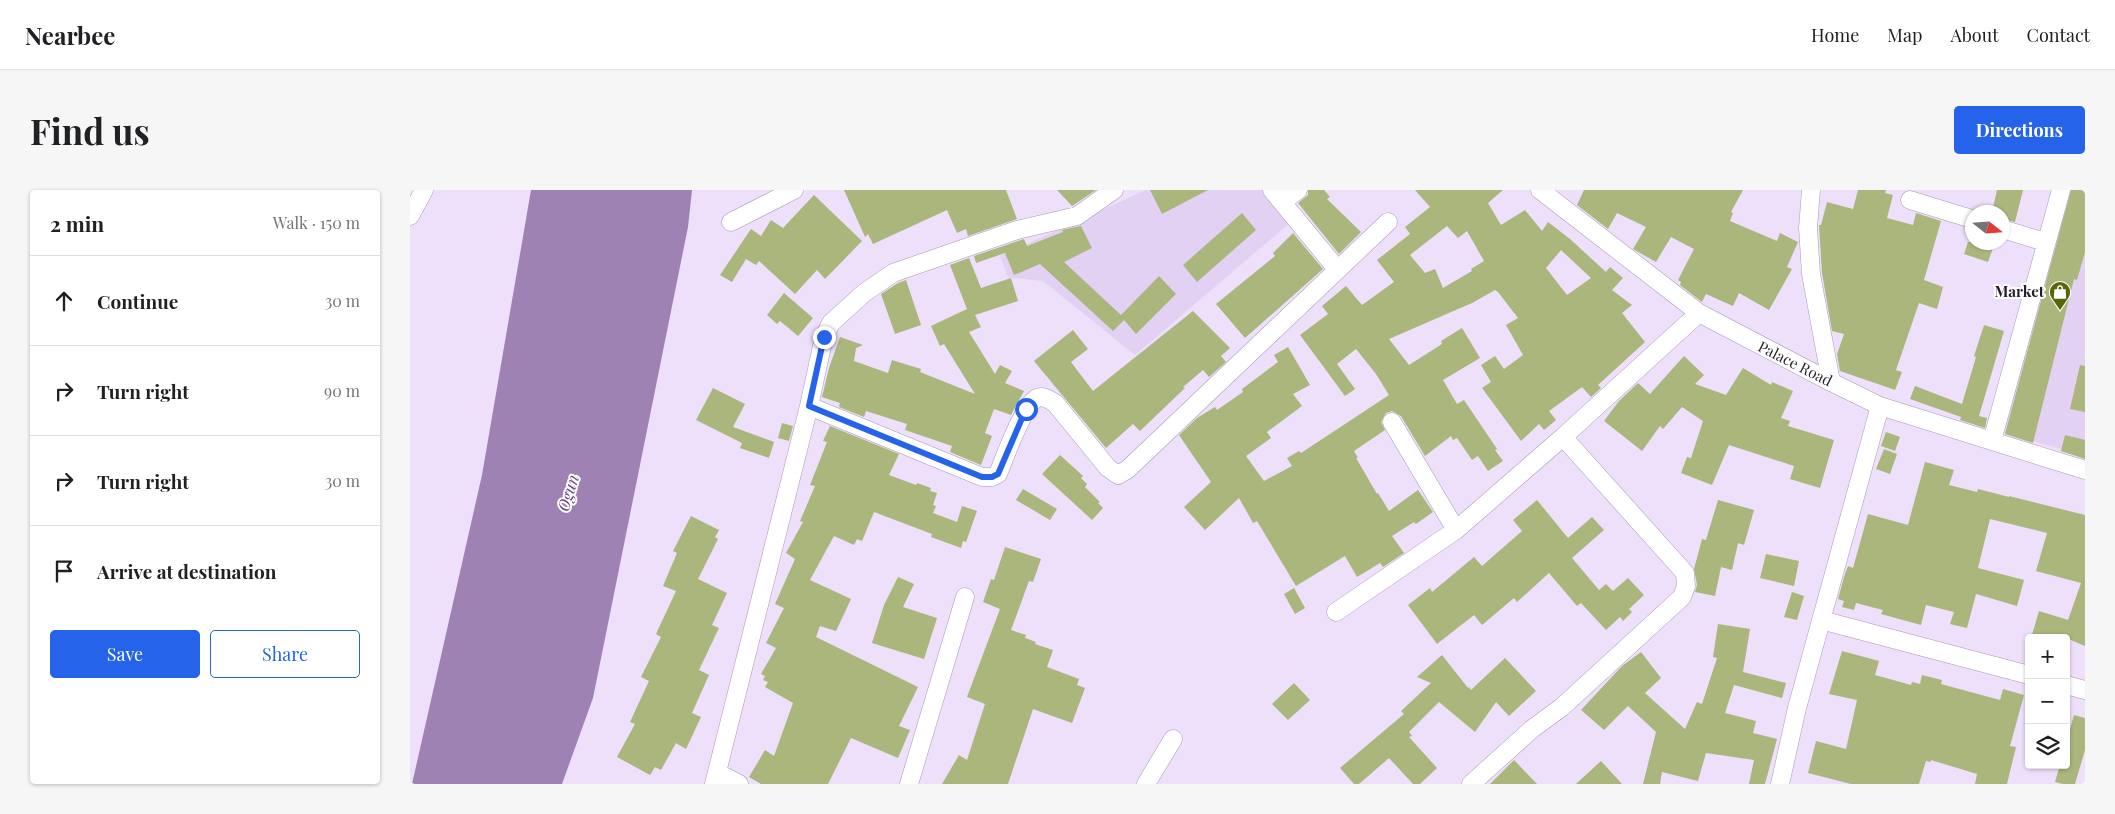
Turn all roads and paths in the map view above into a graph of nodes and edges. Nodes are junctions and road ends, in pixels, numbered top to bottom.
1 (424, 190) edge
2 (794, 190) edge
3 (1114, 190) edge
4 (1298, 190) edge
5 (1540, 190) edge
6 (1811, 190) edge
7 (2061, 190) edge
8 (1277, 196) edge
9 (1910, 200) dead end
10 (410, 216) edge
11 (1965, 217) edge
12 (731, 222) dead end
13 (1388, 222) dead end
14 (2010, 231) edge
15 (2045, 242) junction
16 (1337, 269) junction
17 (1699, 313) junction
18 (1831, 382) junction
19 (809, 406) junction
20 (1880, 406) junction
21 (1392, 422) dead end
22 (1563, 436) junction
23 (1992, 441) junction
24 (2085, 470) edge
25 (1456, 530) junction
26 (965, 597) dead end
27 (1336, 612) dead end
28 (1821, 620) junction
29 (2025, 674) edge
30 (2070, 686) edge
31 (2085, 690) edge
32 (1173, 740) dead end
33 (716, 778) edge
34 (739, 784) edge
35 (909, 784) edge
36 (1146, 784) edge
37 (1471, 784) edge
38 (1780, 784) edge

1 - 10 street
2 - 12 street
3 - 19 street
4 - 8 street
5 - 17 street, Palace Road
6 - 18 street
7 - 15 street
8 - 16 street
9 - 11 street
13 - 16 street
14 - 15 street
15 - 23 street
16 - 19 street
17 - 18 street, Palace Road
17 - 22 street
18 - 20 street, Palace Road
19 - 33 street
20 - 23 street, Palace Road
20 - 28 street
21 - 25 street
22 - 25 street
22 - 37 street
23 - 24 street, Palace Road
25 - 27 street
26 - 35 street
28 - 29 street
28 - 38 street
30 - 31 street
32 - 36 street
33 - 34 street

